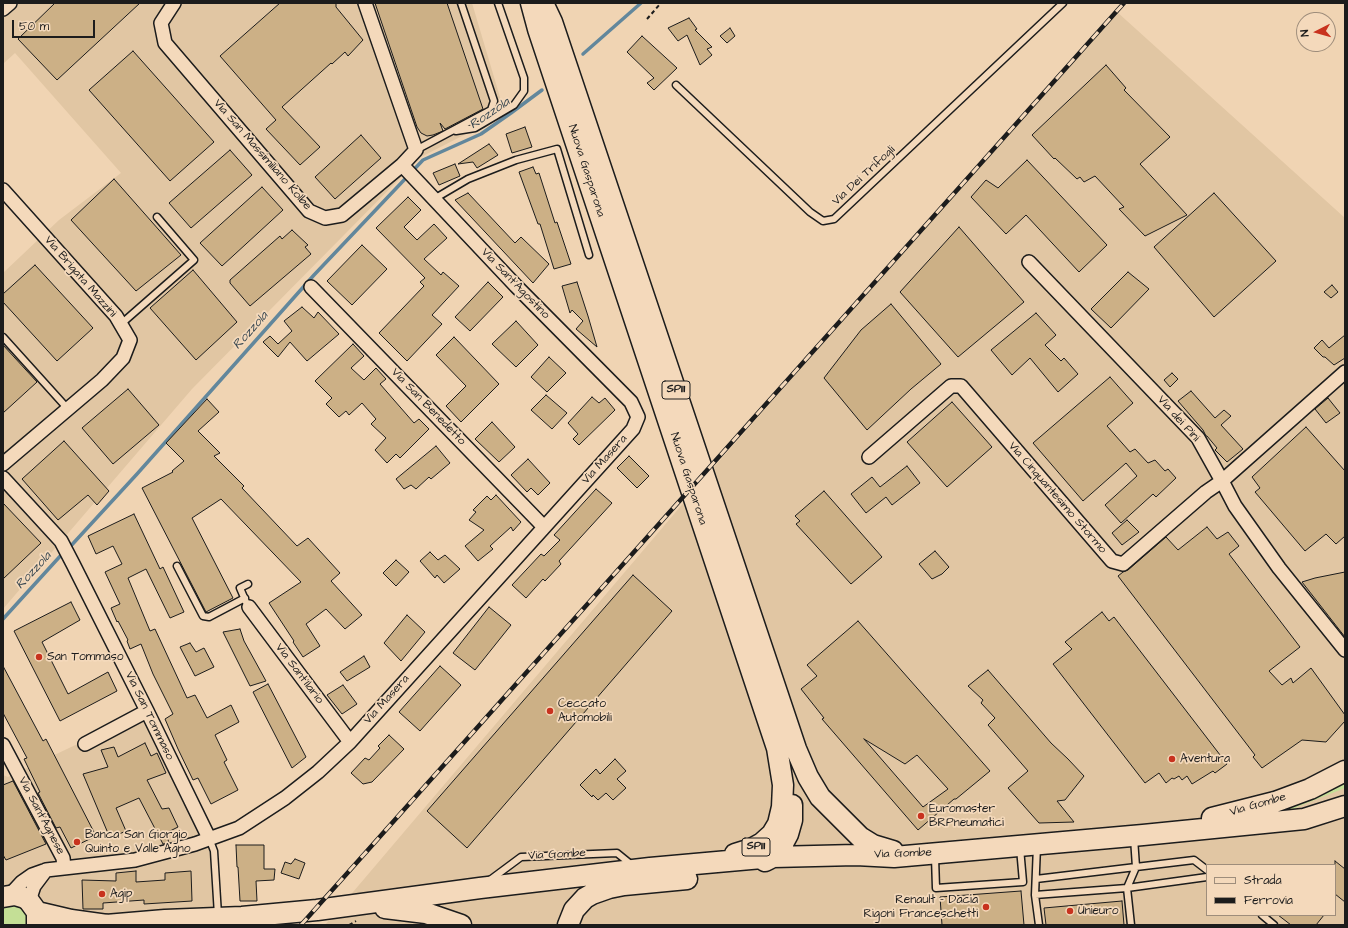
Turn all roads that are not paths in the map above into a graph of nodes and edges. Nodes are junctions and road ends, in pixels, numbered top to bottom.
1 (10, 3) edge
2 (174, 3) edge
3 (366, 3) edge
4 (461, 3) edge
5 (498, 3) edge
6 (531, 3) edge
7 (543, 3) edge
8 (1064, 3) edge
9 (3, 10) edge
10 (676, 85) dead end
11 (452, 131) junction
12 (416, 150) junction
13 (408, 171) junction
14 (3, 190) edge
15 (434, 199) junction
16 (157, 217) dead end
17 (589, 255) dead end
18 (1029, 262) dead end
19 (311, 287) dead end
20 (121, 324) junction
21 (3, 337) edge
22 (1345, 372) edge
23 (631, 402) joint
24 (68, 409) junction
25 (869, 457) dead end
26 (3, 463) edge
27 (3, 478) edge
28 (1222, 481) junction
29 (544, 527) junction
30 (177, 566) dead end
31 (248, 584) dead end
32 (247, 602) junction
33 (1345, 650) edge
34 (147, 711) junction
35 (350, 742) junction
36 (85, 744) dead end
37 (3, 745) edge
38 (777, 748) junction
39 (1342, 771) edge
40 (1345, 793) edge
41 (1345, 806) edge
42 (1273, 822) junction
43 (1168, 833) junction
44 (1134, 836) junction
45 (209, 838) junction
46 (1029, 846) junction
47 (934, 854) junction
48 (902, 856) junction
49 (773, 857) junction
50 (64, 867) junction
51 (1136, 867) junction
52 (644, 868) junction
53 (1206, 869) edge
54 (46, 870) junction
55 (593, 874) junction
56 (724, 875) junction
57 (1206, 877) edge
58 (1036, 878) junction
59 (480, 888) junction
60 (1128, 888) junction
61 (1035, 895) junction
62 (23, 906) edge
63 (353, 906) junction
64 (1263, 916) edge
65 (218, 919) junction
66 (162, 923) edge
67 (107, 925) edge
68 (461, 925) edge
69 (563, 925) edge
70 (568, 925) edge
71 (1039, 925) edge
72 (1131, 925) edge
73 (1274, 925) edge

1 - 9 street
2 - 13 street, Via San Massimiliano Kolbe
3 - 12 street
4 - 11 lane
5 - 11 lane
6 - 38 main road, Nuova Gasparona / SP111
7 - 48 main road, Nuova Gasparona / SP111
8 - 10 lane, Via Dei Trifogli
11 - 12 lane
12 - 13 street, Via San Massimiliano Kolbe
13 - 15 street, Via Sant'Agostino
14 - 20 street, Via Brigata Mazzini
15 - 17 lane
15 - 23 street, Via Sant'Agostino
16 - 20 lane
18 - 28 street, Via dei Pini
19 - 29 street, Via San Benedetto
20 - 24 street, Via Brigata Mazzini
21 - 24 lane
22 - 28 street
23 - 29 street, Via Masera
24 - 26 street, Via Brigata Mazzini
25 - 28 street, Via Cinquantesimo Stormo
27 - 34 street, Via San Tommaso
28 - 33 street
29 - 35 street, Via Masera
30 - 32 lane
31 - 32 lane
32 - 35 street, Via Sant'Ilario
34 - 36 street
34 - 45 street, Via San Tommaso
35 - 45 street, Via Masera
37 - 50 street, Via Sant'Agnese
38 - 49 main road, SP111
38 - 52 main road, Nuova Gasparona / SP111
39 - 43 main road, Via Gombe
40 - 42 main road
41 - 42 main road, Via Gombe
42 - 43 main road, Via Gombe
43 - 44 main road, Via Gombe
44 - 46 main road, Via Gombe
44 - 51 lane
45 - 50 street, Via Masera
45 - 65 lane
46 - 47 main road, Via Gombe
46 - 47 lane
46 - 58 lane
47 - 48 main road, Via Gombe
48 - 49 main road, Via Gombe
48 - 56 main road
49 - 52 main road, Via Gombe
49 - 56 main road
50 - 54 street, Via Masera
51 - 53 lane
51 - 58 lane
51 - 60 lane
52 - 55 main road, Via Gombe
52 - 59 lane, Via Gombe
54 - 62 street
54 - 62 street, Via Masera
55 - 59 main road, Via Gombe
55 - 69 main road
56 - 70 main road
57 - 60 lane
58 - 61 lane
59 - 63 main road, Via Gombe
60 - 61 lane
60 - 72 lane
61 - 71 lane
62 - 67 main road, Via Gombe
63 - 65 main road, Via Gombe
63 - 68 main road
64 - 73 lane
65 - 66 main road, Via Gombe
66 - 67 main road, Via Gombe

